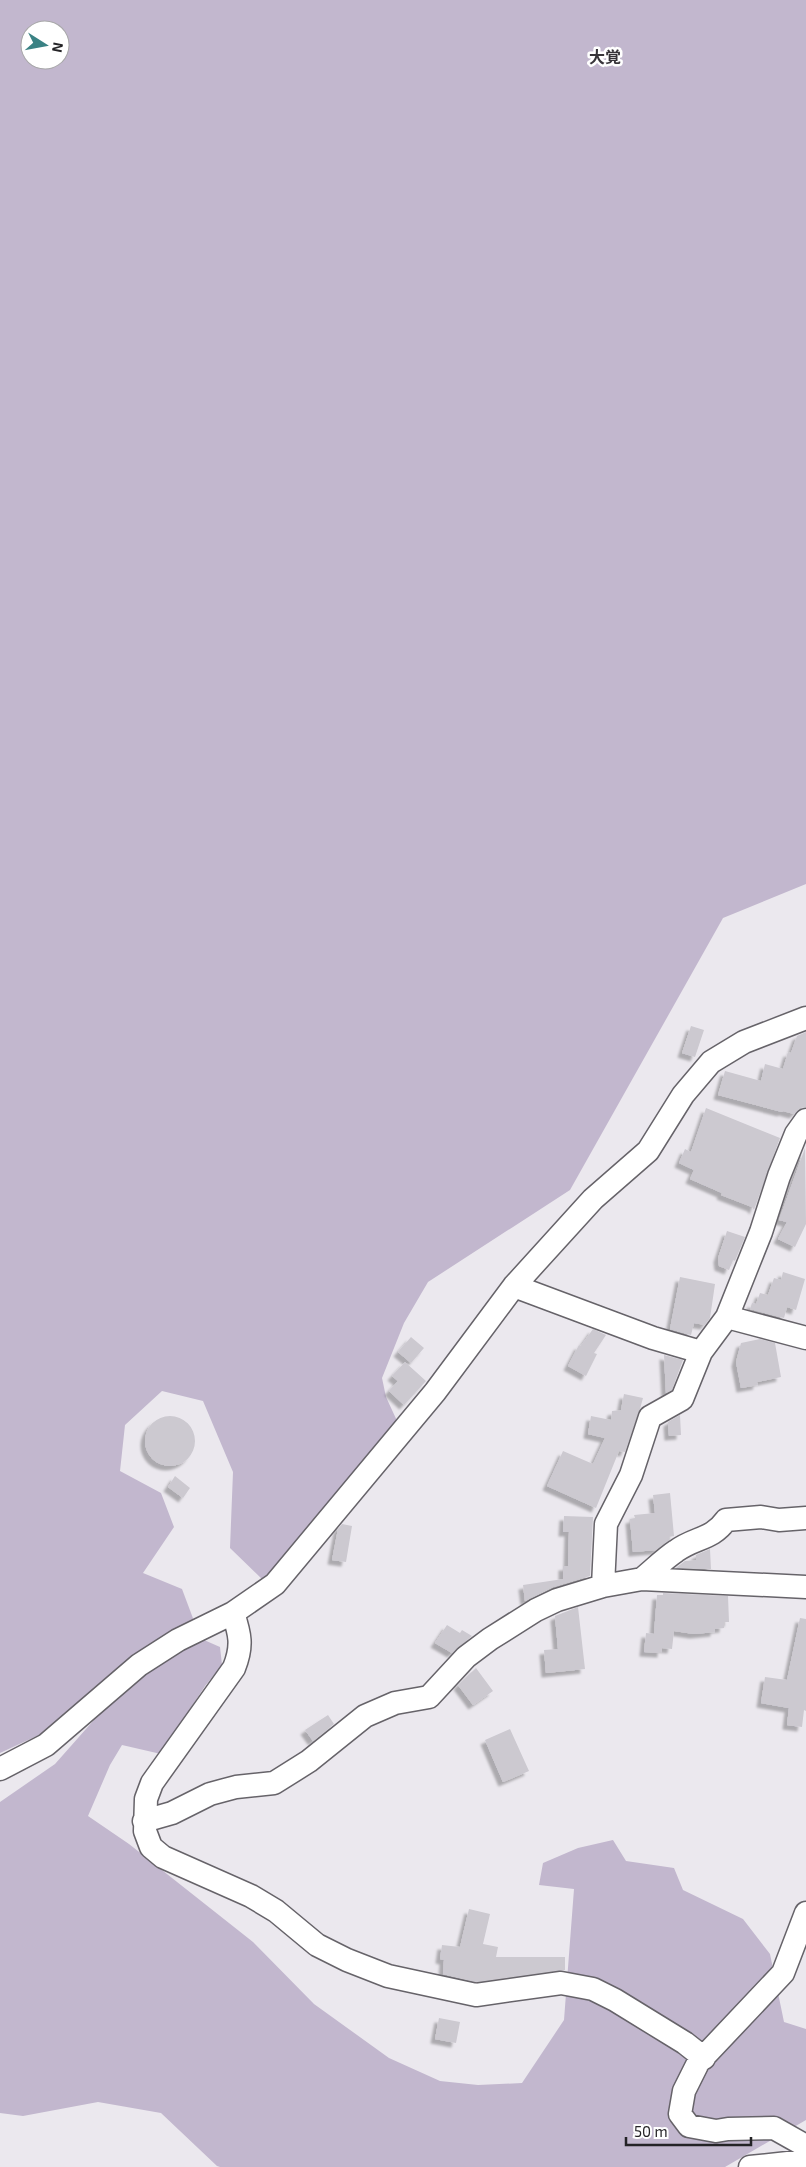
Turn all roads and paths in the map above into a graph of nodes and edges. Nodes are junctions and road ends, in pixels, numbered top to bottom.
1 (806, 1018) edge
2 (806, 1120) edge
3 (514, 1286) junction
4 (727, 1317) junction
5 (806, 1338) edge
6 (701, 1352) junction
7 (806, 1518) edge
8 (642, 1579) junction
9 (603, 1586) junction
10 (806, 1587) edge
11 (233, 1613) junction
12 (0, 1769) edge
13 (144, 1821) junction
14 (806, 1913) edge
15 (704, 2058) junction
16 (806, 2146) edge
17 (806, 2160) edge
18 (750, 2167) edge

1 - 3 street
2 - 4 street
3 - 6 street
3 - 11 street
4 - 5 street
4 - 6 street
6 - 9 street
7 - 8 street
8 - 9 street
8 - 10 street
9 - 13 street
11 - 12 street
11 - 13 street
13 - 15 street
14 - 15 street
15 - 16 street
17 - 18 street

